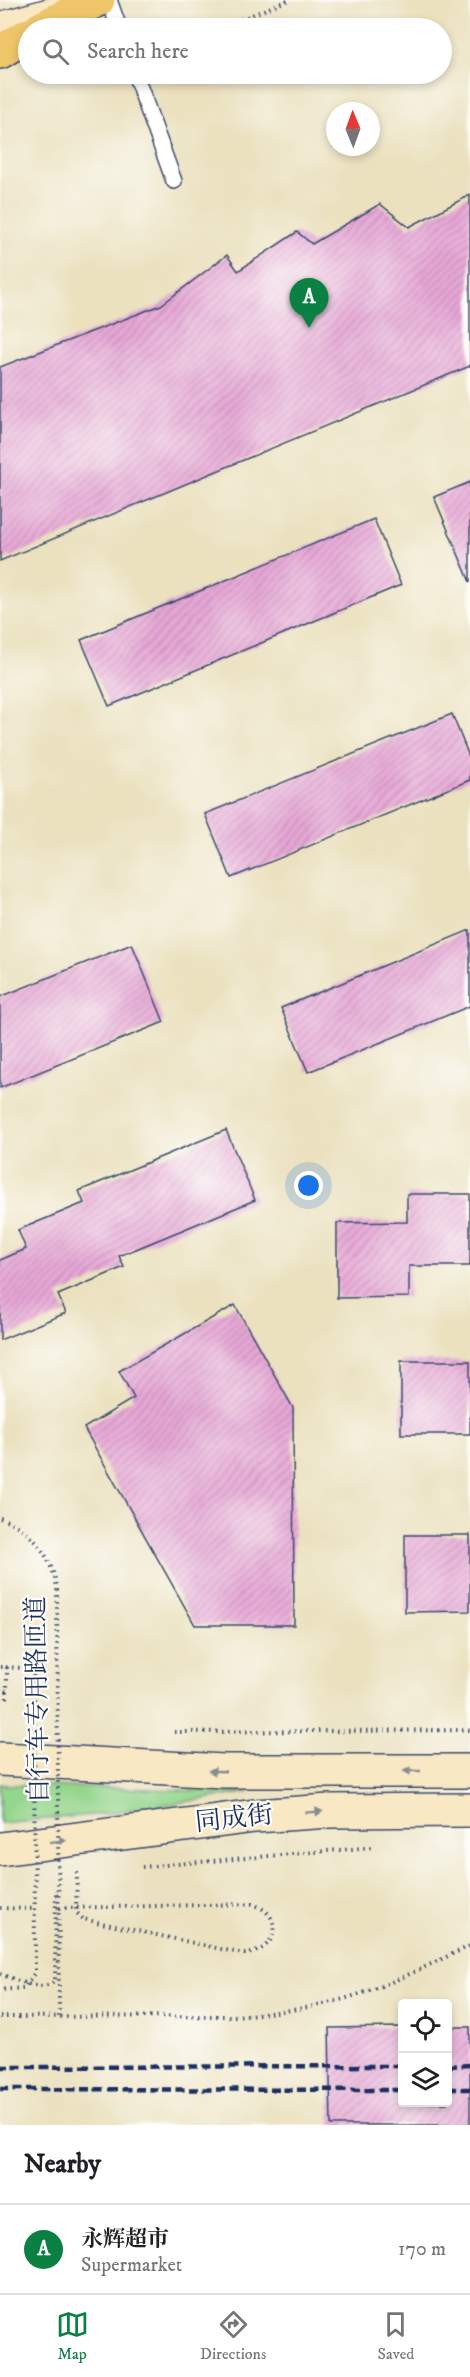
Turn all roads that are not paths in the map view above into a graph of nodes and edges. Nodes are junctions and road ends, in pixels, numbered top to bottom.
1 (97, 0) edge
2 (109, 0) edge
3 (58, 18) edge
4 (115, 18) edge
5 (18, 30) edge
6 (0, 31) edge
7 (18, 40) edge
8 (0, 52) edge
9 (139, 84) edge
10 (174, 181) dead end
11 (0, 1759) edge
12 (470, 1771) edge
13 (470, 1810) edge
14 (0, 1849) edge

1 - 3 main road
2 - 4 lane
5 - 6 main road
7 - 8 main road
9 - 10 lane
12 -> 11 main road, 同成街
14 -> 13 main road, 同成街

